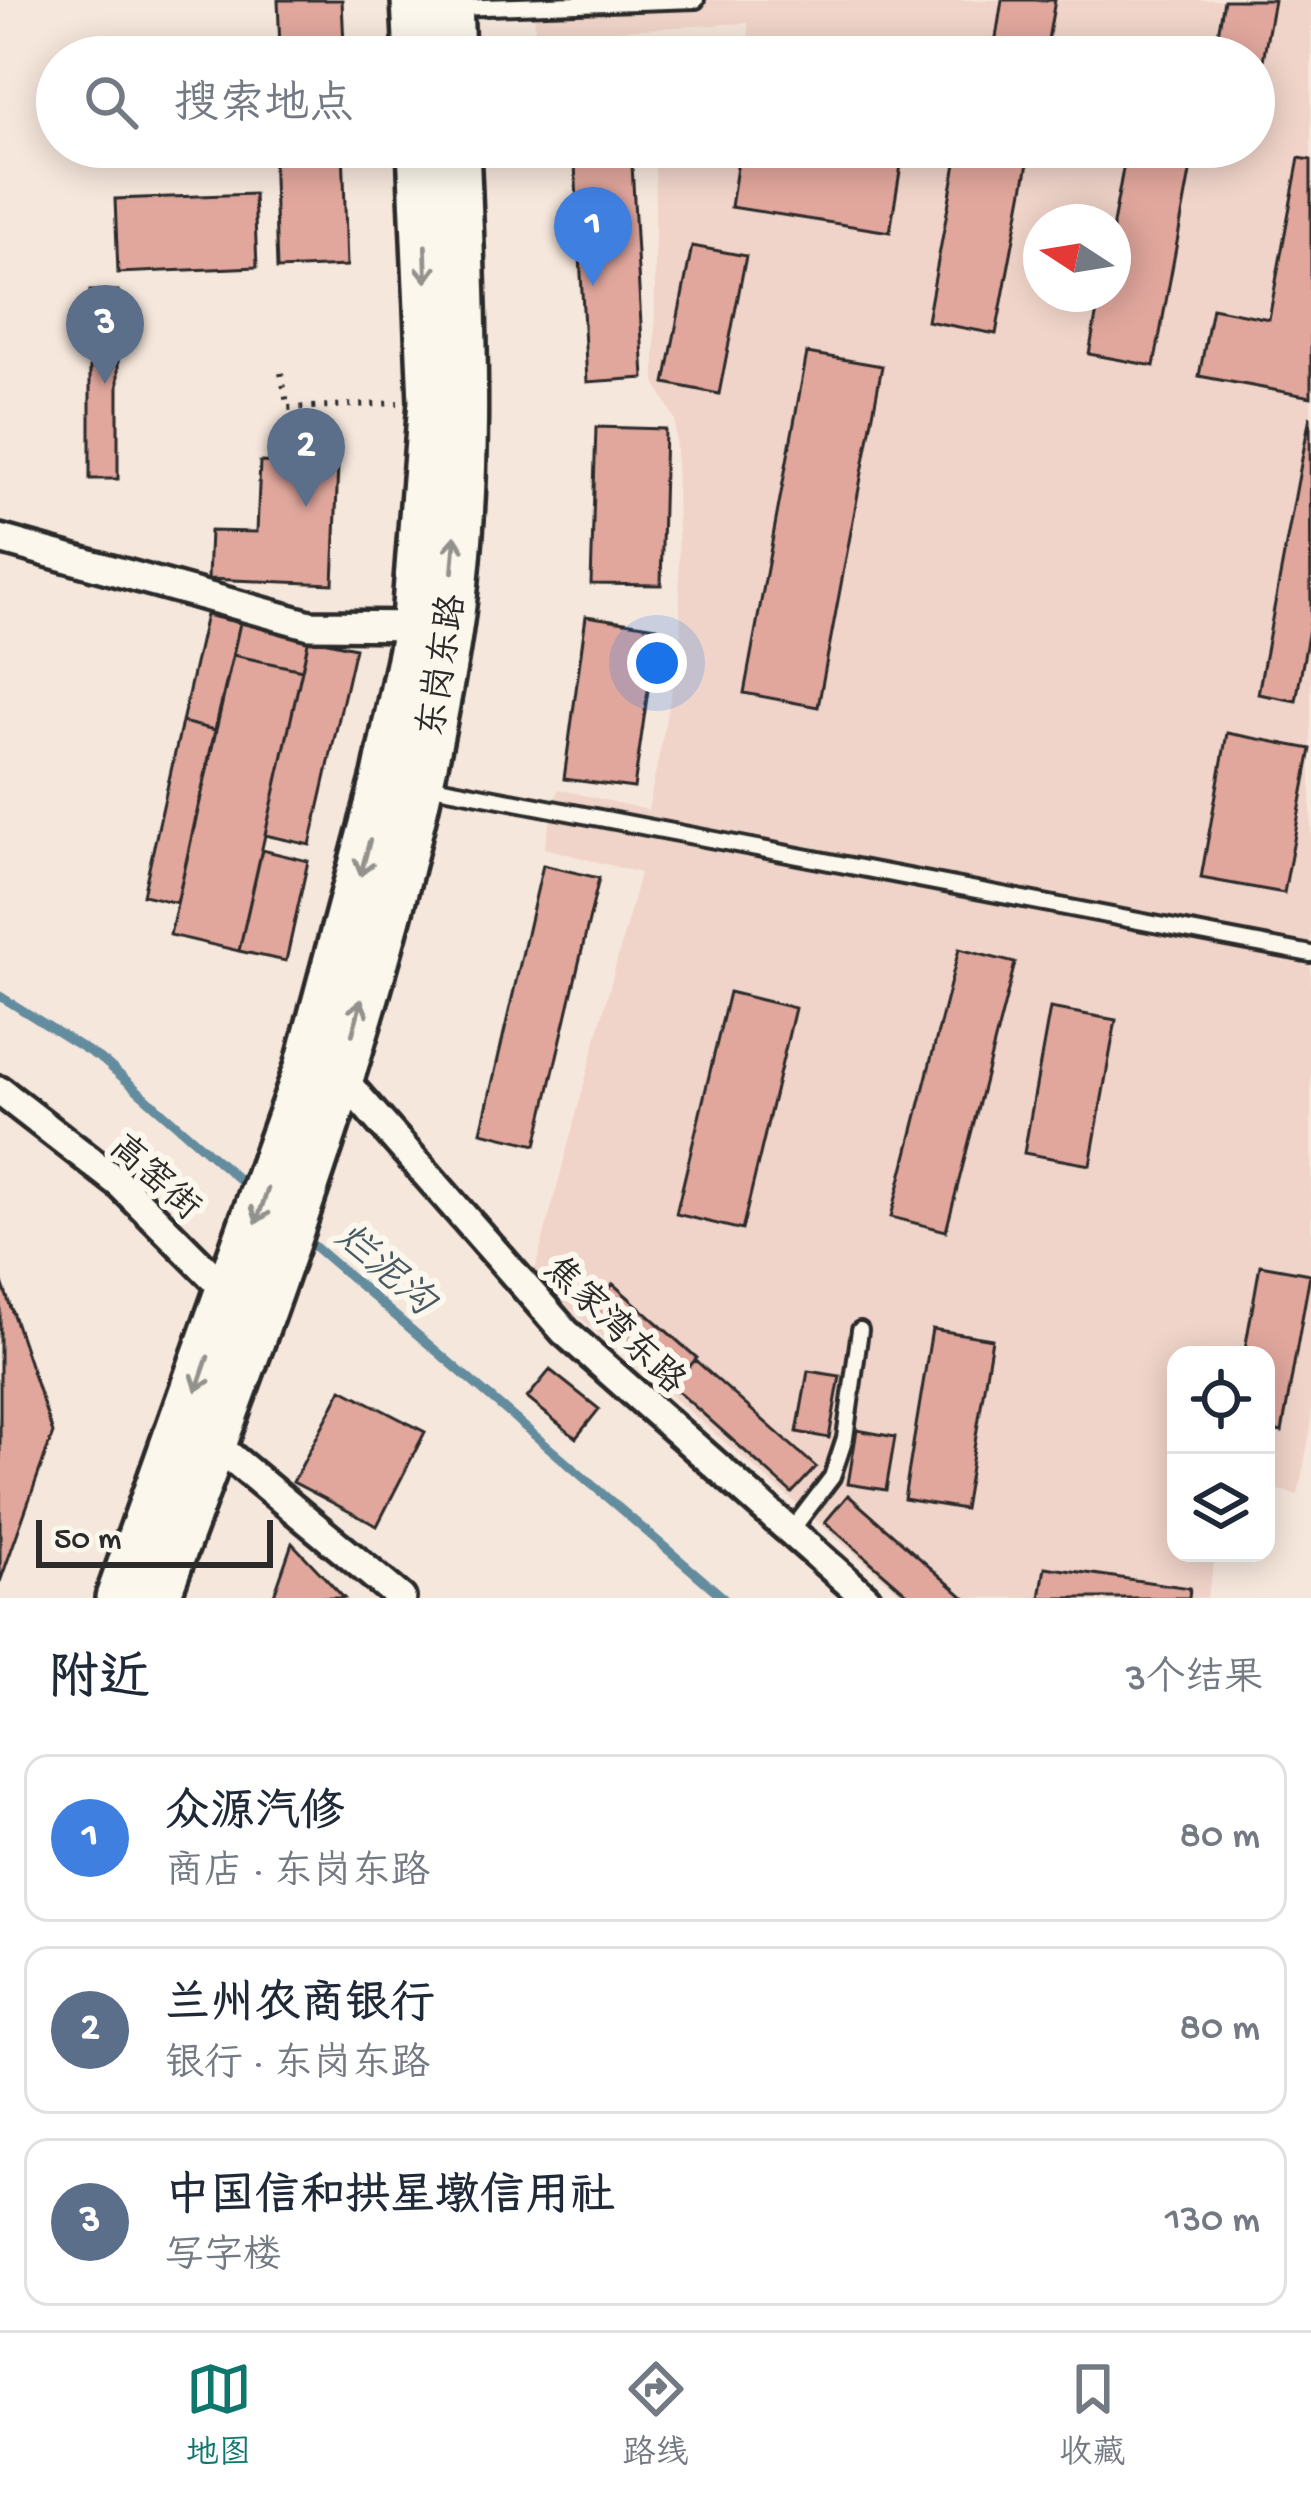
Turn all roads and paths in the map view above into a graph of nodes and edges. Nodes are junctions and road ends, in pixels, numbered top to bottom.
1 (696, 0) edge
2 (438, 3) edge
3 (426, 36) edge
4 (447, 36) edge
5 (422, 168) edge
6 (456, 168) edge
7 (280, 373) dead end
8 (432, 402) junction
9 (0, 539) edge
10 (431, 626) junction
11 (403, 780) junction
12 (1311, 954) edge
13 (340, 1078) junction
14 (0, 1091) edge
15 (296, 1159) junction
16 (251, 1289) junction
17 (860, 1330) dead end
18 (214, 1443) junction
19 (790, 1531) junction
20 (119, 1598) edge
21 (156, 1598) edge
22 (400, 1598) edge
23 (866, 1598) edge

1 - 2 lane
2 - 3 main road
2 - 4 main road
5 -> 8 main road, 东岗东路
10 -> 6 main road, 东岗东路
7 - 8 path
8 - 10 main road, 东岗东路
9 - 10 street
10 - 11 main road, 东岗东路
11 - 12 lane
13 -> 11 main road, 东岗东路
11 -> 15 main road, 东岗东路
13 - 15 main road, 东岗东路
13 - 19 street, 焦家湾东路
14 - 16 street, 高窑街
15 - 16 main road
16 - 18 main road
16 -> 20 main road
17 - 19 lane
18 - 21 main road
18 - 22 street
19 - 23 street, 焦家湾东路

